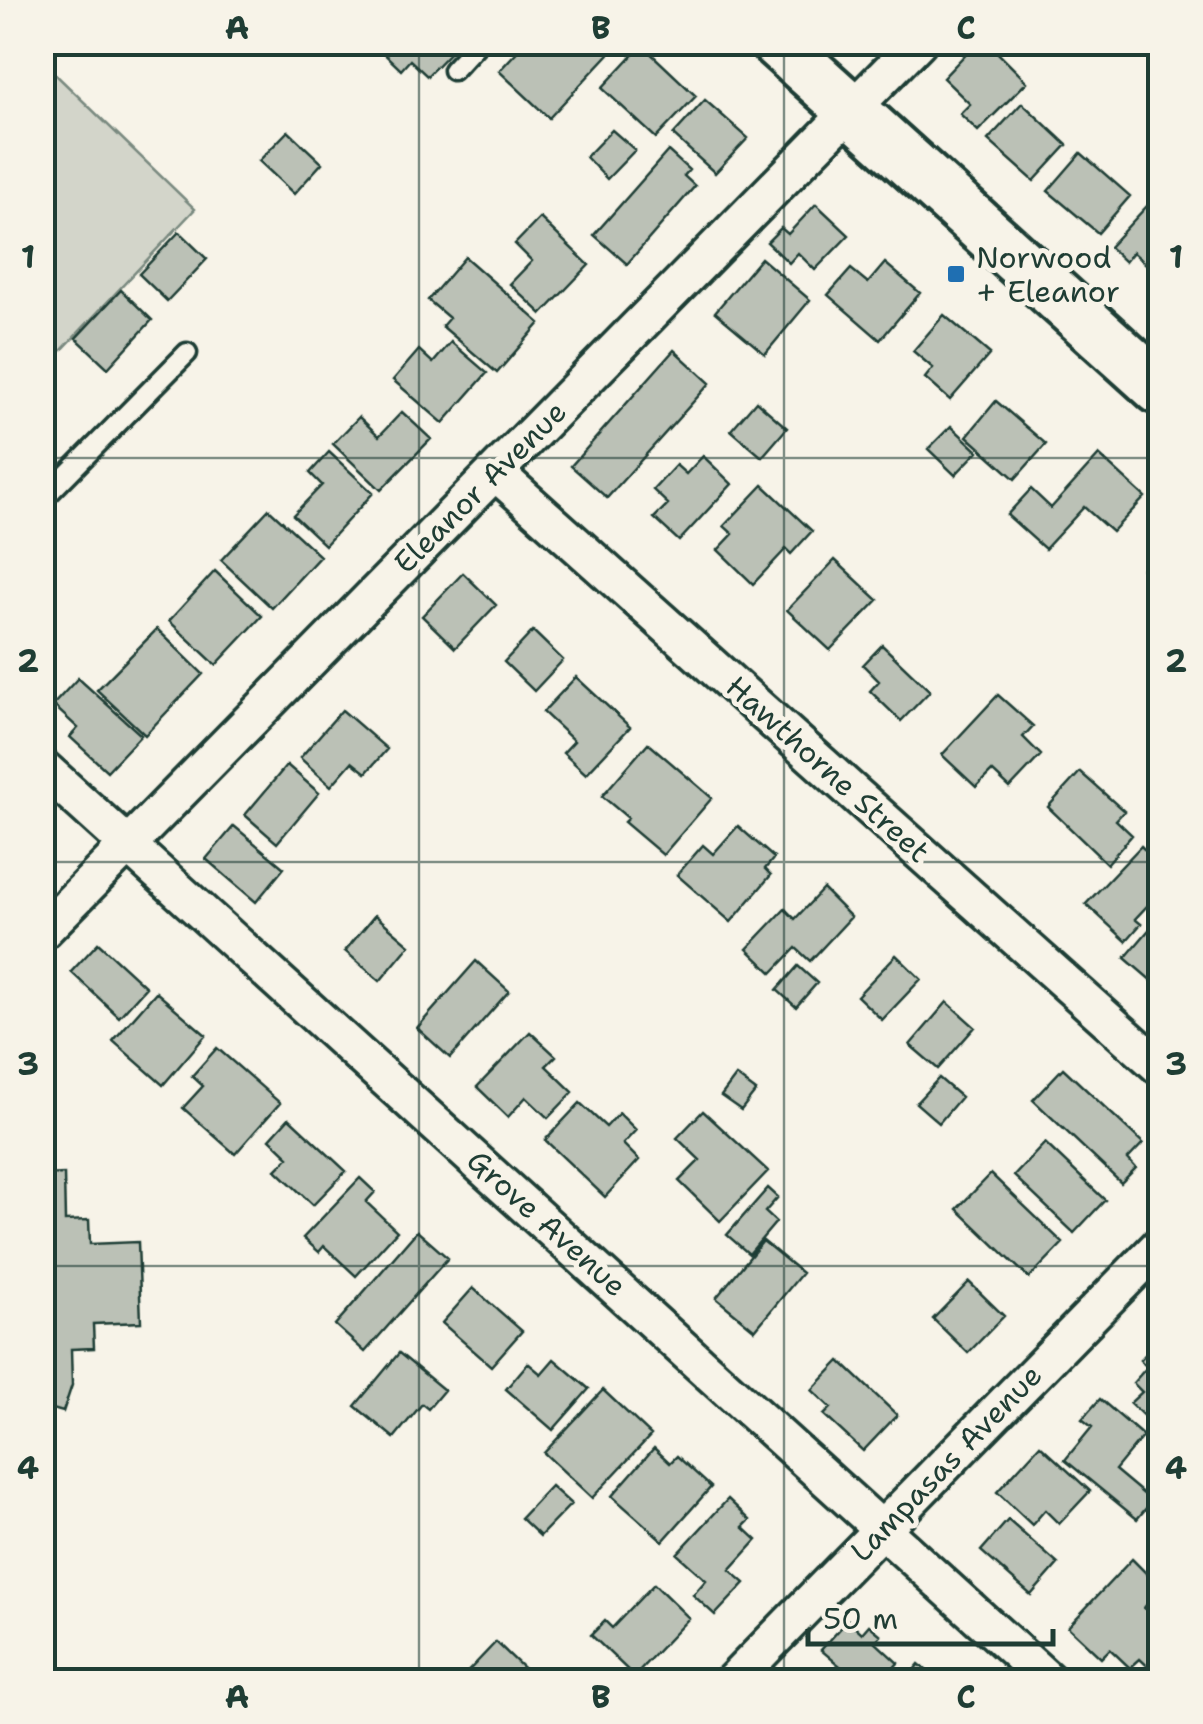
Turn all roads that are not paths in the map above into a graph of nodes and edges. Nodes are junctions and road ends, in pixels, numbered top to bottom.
1 (479, 42) edge
2 (776, 42) edge
3 (918, 42) edge
4 (452, 70) dead end
5 (851, 110) junction
6 (188, 352) dead end
7 (1160, 389) edge
8 (495, 472) junction
9 (42, 500) edge
10 (42, 768) edge
11 (128, 845) junction
12 (42, 932) edge
13 (1160, 1067) edge
14 (1160, 1246) edge
15 (884, 1527) junction
16 (732, 1682) edge
17 (1050, 1682) edge

1 - 4 lane
2 - 5 main road
3 - 5 street, Eleanor Avenue
5 - 7 main road
5 - 8 street, Eleanor Avenue
6 - 9 lane
8 - 11 street, Eleanor Avenue
8 - 13 street, Hawthorne Street
10 - 11 street, Grove Avenue
11 - 12 street, Eleanor Avenue
11 - 15 street, Grove Avenue
14 - 15 street, Lampasas Avenue
15 - 16 street, Lampasas Avenue
15 - 17 street, Grove Avenue

